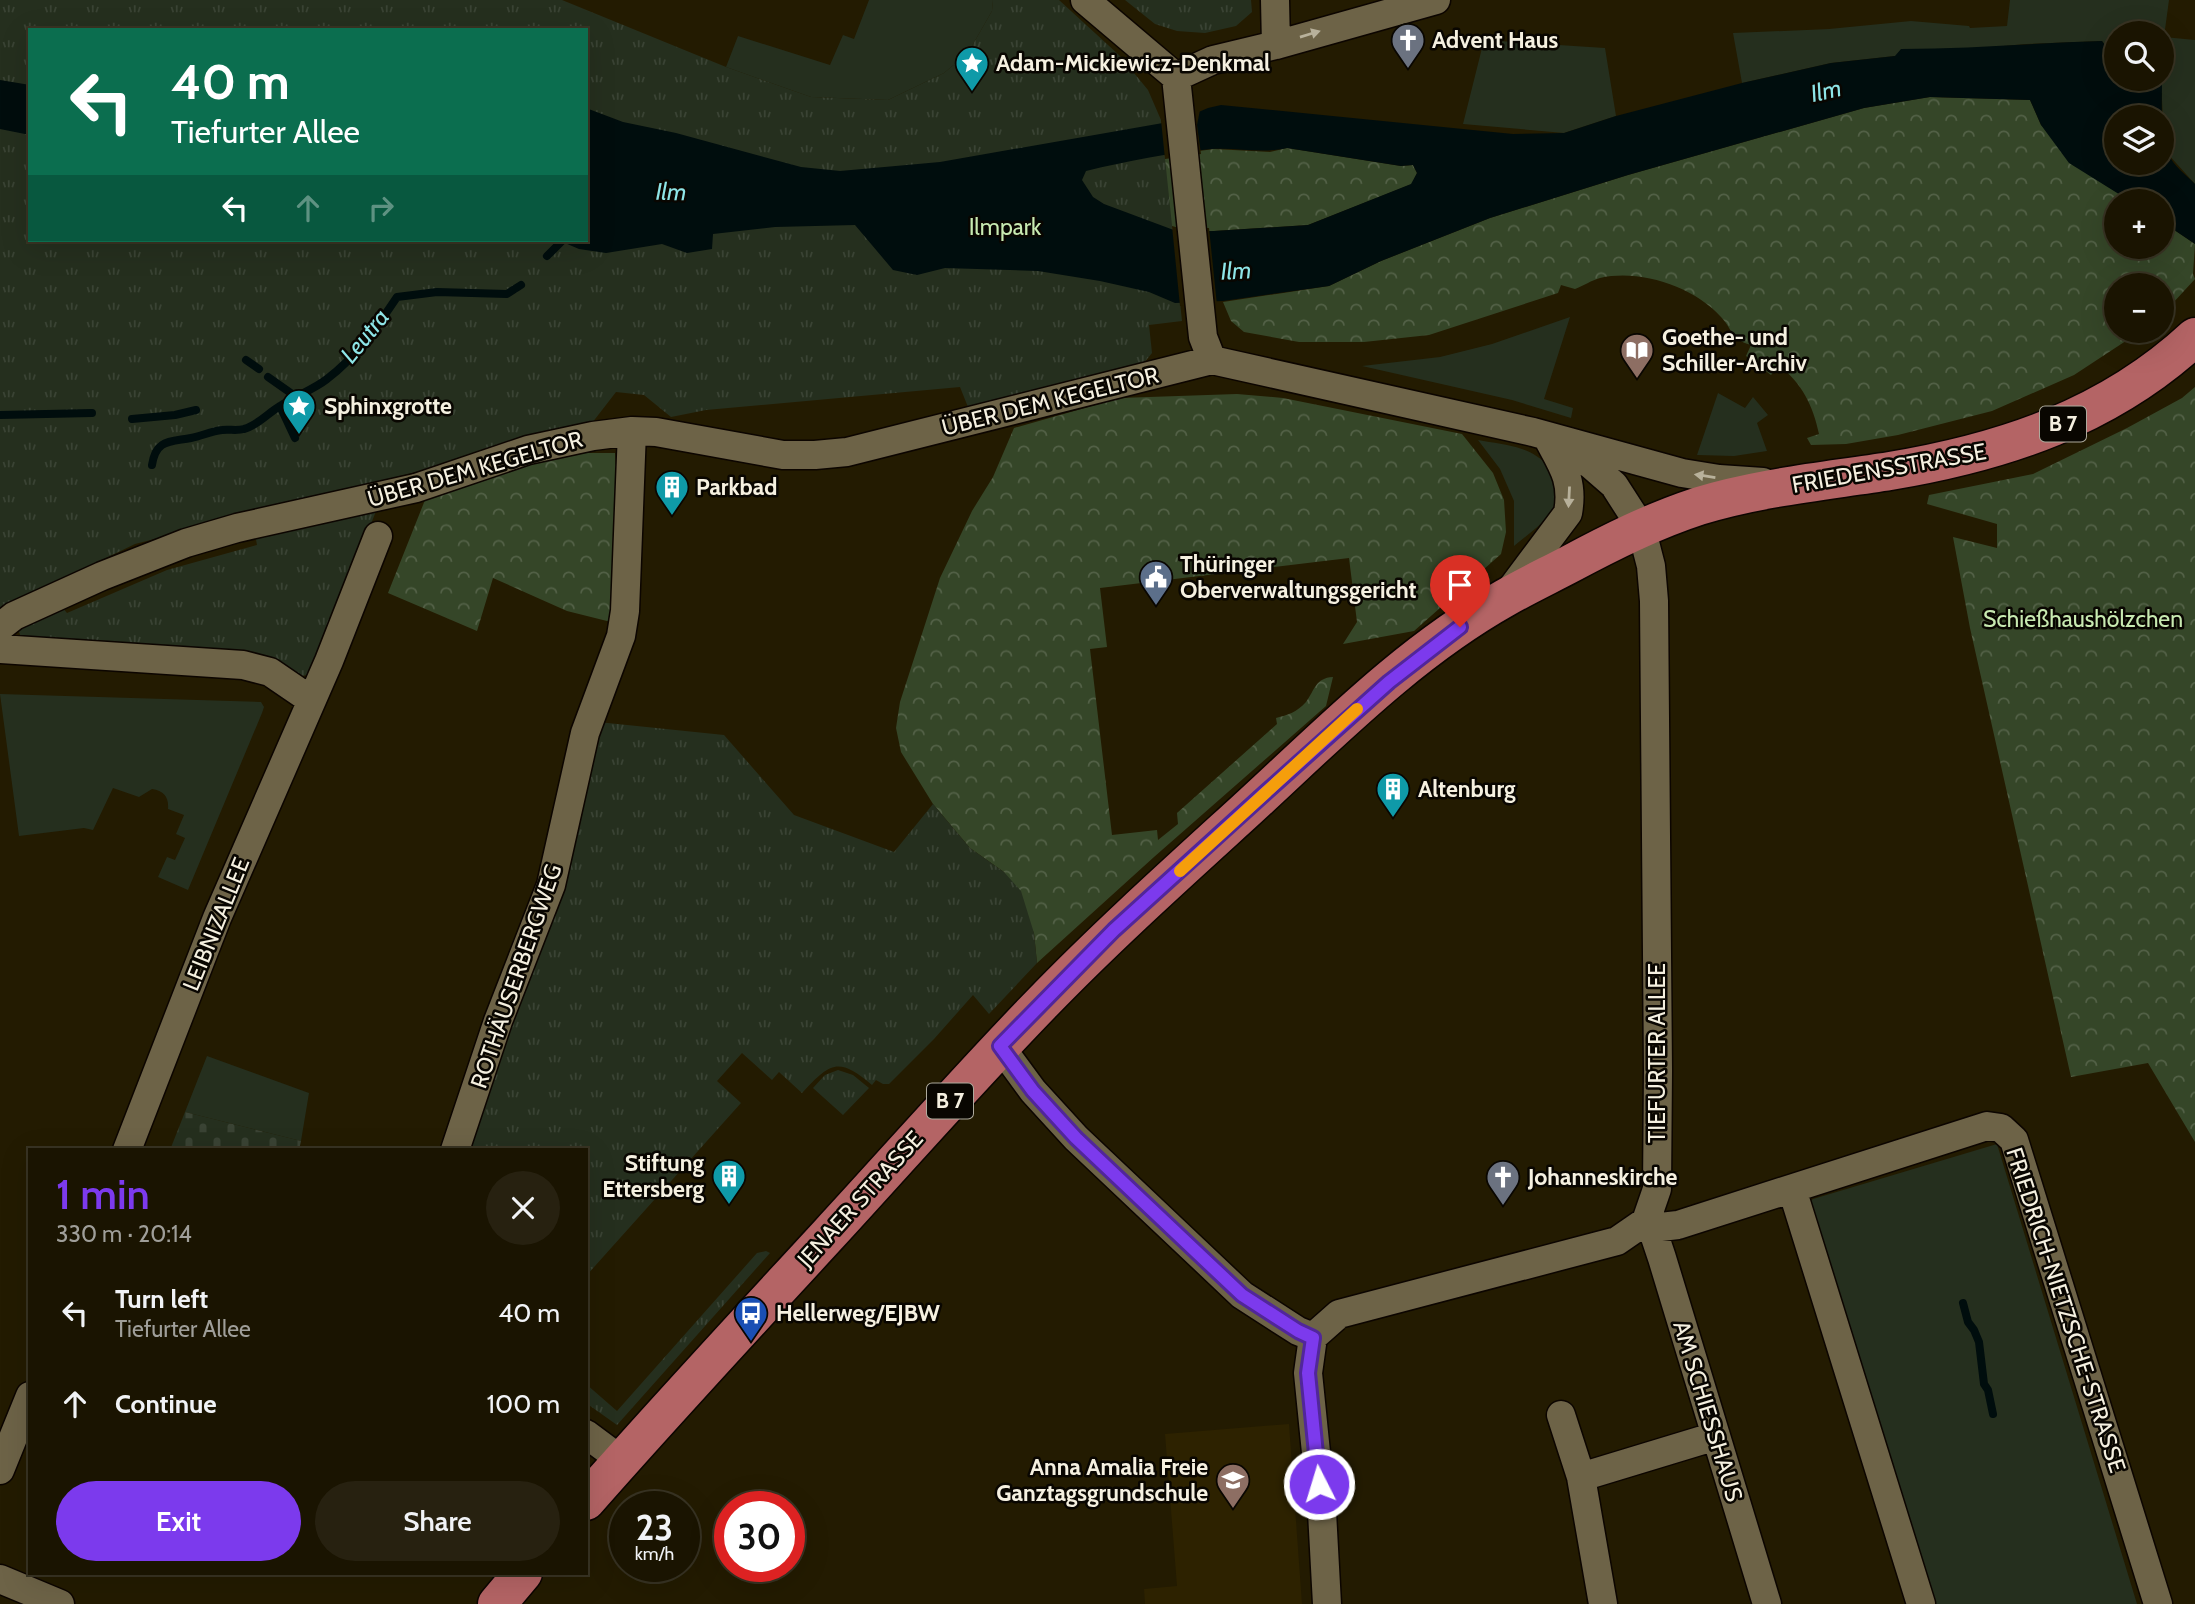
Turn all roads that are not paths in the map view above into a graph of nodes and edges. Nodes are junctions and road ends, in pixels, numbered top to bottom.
1 (1085, 0) edge
2 (1275, 0) edge
3 (1436, 0) edge
4 (1276, 45) junction
5 (1176, 77) junction
6 (2190, 341) edge
7 (1208, 349) junction
8 (632, 431) junction
9 (1546, 435) junction
10 (1797, 485) junction
11 (1641, 527) junction
12 (379, 536) dead end
13 (1503, 599) junction
14 (0, 627) edge
15 (0, 649) edge
16 (311, 700) junction
17 (1000, 1046) junction
18 (128, 1148) edge
19 (456, 1148) edge
20 (1793, 1189) junction
21 (1649, 1225) junction
22 (1313, 1338) junction
23 (28, 1401) edge
24 (1561, 1415) dead end
25 (588, 1435) edge
26 (1716, 1436) junction
27 (621, 1460) junction
28 (0, 1470) edge
29 (1581, 1477) junction
30 (588, 1499) edge
31 (0, 1578) edge
32 (60, 1604) edge
33 (1327, 1604) edge
34 (1603, 1604) edge
35 (1767, 1604) edge
36 (1920, 1604) edge
37 (2158, 1604) edge

1 - 5 street
2 - 4 street
4 -> 3 street
4 - 5 street
5 - 7 street
6 - 10 main road, FRIEDENSSTRASSE / B 7
7 - 8 street, ÜBER DEM KEGELTOR
7 - 9 street, ÜBER DEM KEGELTOR
8 - 14 street, ÜBER DEM KEGELTOR
8 - 19 street, ROTHÄUSERBERGWEG
10 -> 9 street, ÜBER DEM KEGELTOR
9 - 11 street, ÜBER DEM KEGELTOR
9 -> 13 street
10 - 11 main road, FRIEDENSSTRASSE / B 7
11 - 13 main road, JENAER STRASSE / B 7
11 - 21 street, TIEFURTER ALLEE
12 - 16 street, LEIBNIZALLEE
13 - 17 main road, JENAER STRASSE / B 7
15 - 16 street
16 - 18 street, LEIBNIZALLEE
17 - 22 street
17 - 27 main road, JENAER STRASSE / B 7
20 - 21 street, FRIEDRICH-NIETZSCHE-STRASSE
20 - 36 street
20 - 37 street, FRIEDRICH-NIETZSCHE-STRASSE
21 - 22 street
21 - 26 street, AM SCHIESSHAUS
22 - 33 street
23 - 28 street
24 - 29 street
25 - 27 street
26 - 29 street
26 - 35 street, AM SCHIESSHAUS
27 - 30 main road, JENAER STRASSE / B 7
29 - 34 street
31 - 32 street

